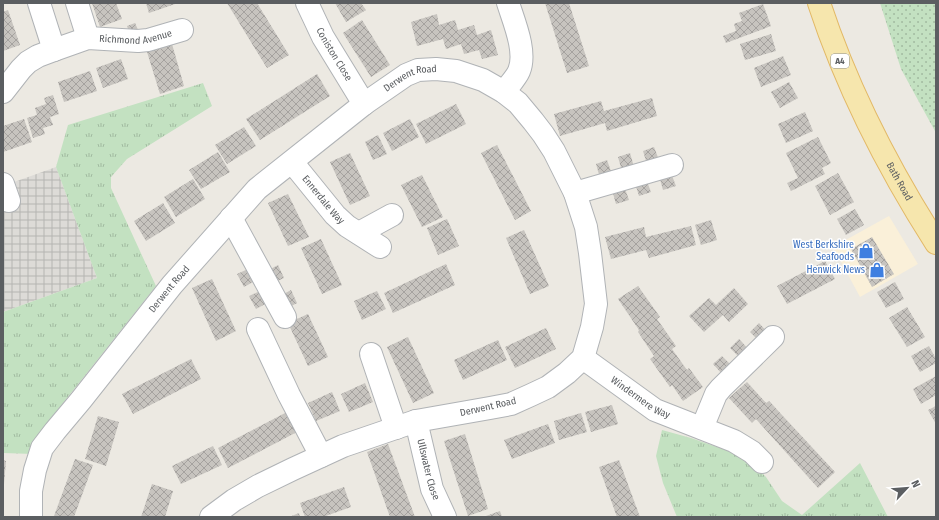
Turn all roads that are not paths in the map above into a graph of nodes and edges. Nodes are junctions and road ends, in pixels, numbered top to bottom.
1 (39, 3) edge
2 (76, 3) edge
3 (307, 3) edge
4 (508, 3) edge
5 (818, 3) edge
6 (182, 30) dead end
7 (88, 38) junction
8 (54, 50) junction
9 (3, 92) edge
10 (504, 92) junction
11 (364, 104) junction
12 (292, 162) junction
13 (672, 165) dead end
14 (575, 193) junction
15 (392, 215) dead end
16 (231, 218) junction
17 (359, 233) junction
18 (936, 243) edge
19 (380, 247) dead end
20 (284, 317) dead end
21 (258, 329) dead end
22 (773, 337) dead end
23 (372, 354) dead end
24 (583, 358) junction
25 (406, 425) junction
26 (702, 428) junction
27 (321, 456) junction
28 (762, 462) dead end
29 (31, 517) edge
30 (211, 517) edge
31 (445, 517) edge

1 - 8 street
2 - 7 street, Richmond Avenue
3 - 11 street, Coniston Close
4 - 10 street
5 - 18 main road, Bath Road / A4
6 - 7 street, Richmond Avenue
7 - 8 street, Richmond Avenue
8 - 9 street, Richmond Avenue
10 - 11 street, Derwent Road
10 - 14 street, Derwent Road
11 - 12 street, Derwent Road
12 - 16 street, Derwent Road
12 - 17 street, Ennerdale Way
13 - 14 street
14 - 24 street, Derwent Road
15 - 17 street
16 - 20 street
16 - 29 street, Derwent Road
17 - 19 street, Ennerdale Way
21 - 27 street
22 - 26 street
23 - 25 street
24 - 25 street, Derwent Road
24 - 26 street, Windermere Way
25 - 27 street, Derwent Road
25 - 31 street, Ullswater Close
26 - 28 street, Windermere Way
27 - 30 street, Derwent Road

